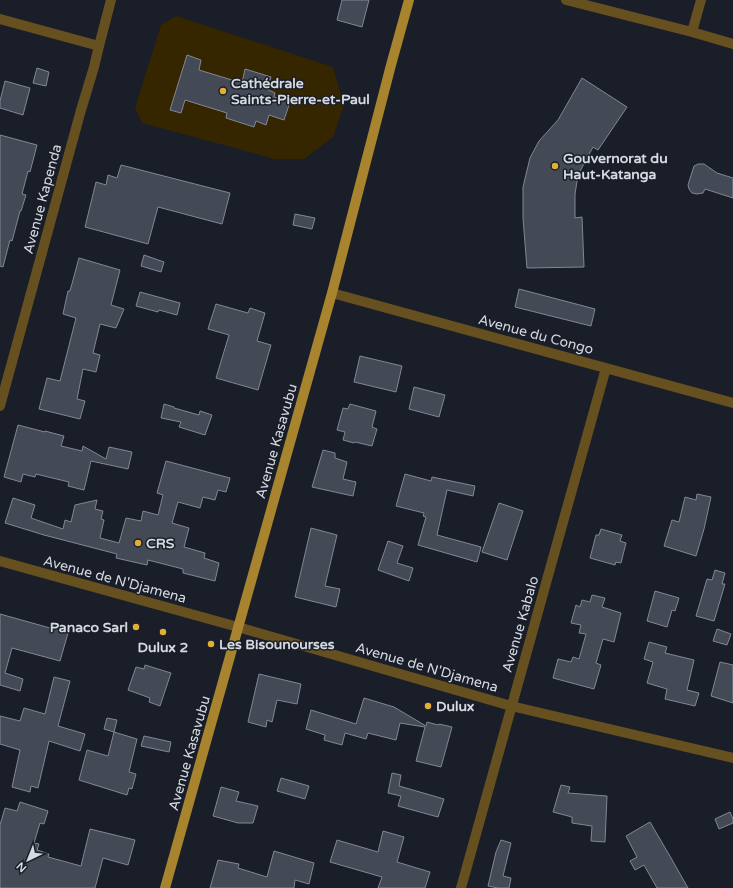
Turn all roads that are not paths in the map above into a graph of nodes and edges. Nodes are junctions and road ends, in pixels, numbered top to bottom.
1 (111, 0) edge
2 (409, 0) edge
3 (566, 0) edge
4 (701, 0) edge
5 (0, 19) edge
6 (692, 32) junction
7 (733, 44) edge
8 (99, 46) junction
9 (332, 293) junction
10 (606, 368) junction
11 (733, 403) edge
12 (0, 406) edge
13 (0, 562) edge
14 (238, 627) junction
15 (511, 706) junction
16 (733, 758) edge
17 (166, 888) edge
18 (461, 888) edge

1 - 8 street, Avenue Kapenda
2 - 9 main road, Avenue Kasavubu
3 - 6 street
4 - 6 street
5 - 8 street
6 - 7 street
8 - 12 street, Avenue Kapenda
9 - 10 street, Avenue du Congo
9 - 14 main road, Avenue Kasavubu
10 - 11 street, Avenue du Congo
10 - 15 street, Avenue Kabalo
13 - 14 street, Avenue de N'Djamena
14 - 15 street, Avenue de N'Djamena
14 - 17 main road, Avenue Kasavubu
15 - 16 street, Avenue de N'Djamena
15 - 18 street, Avenue Kabalo

